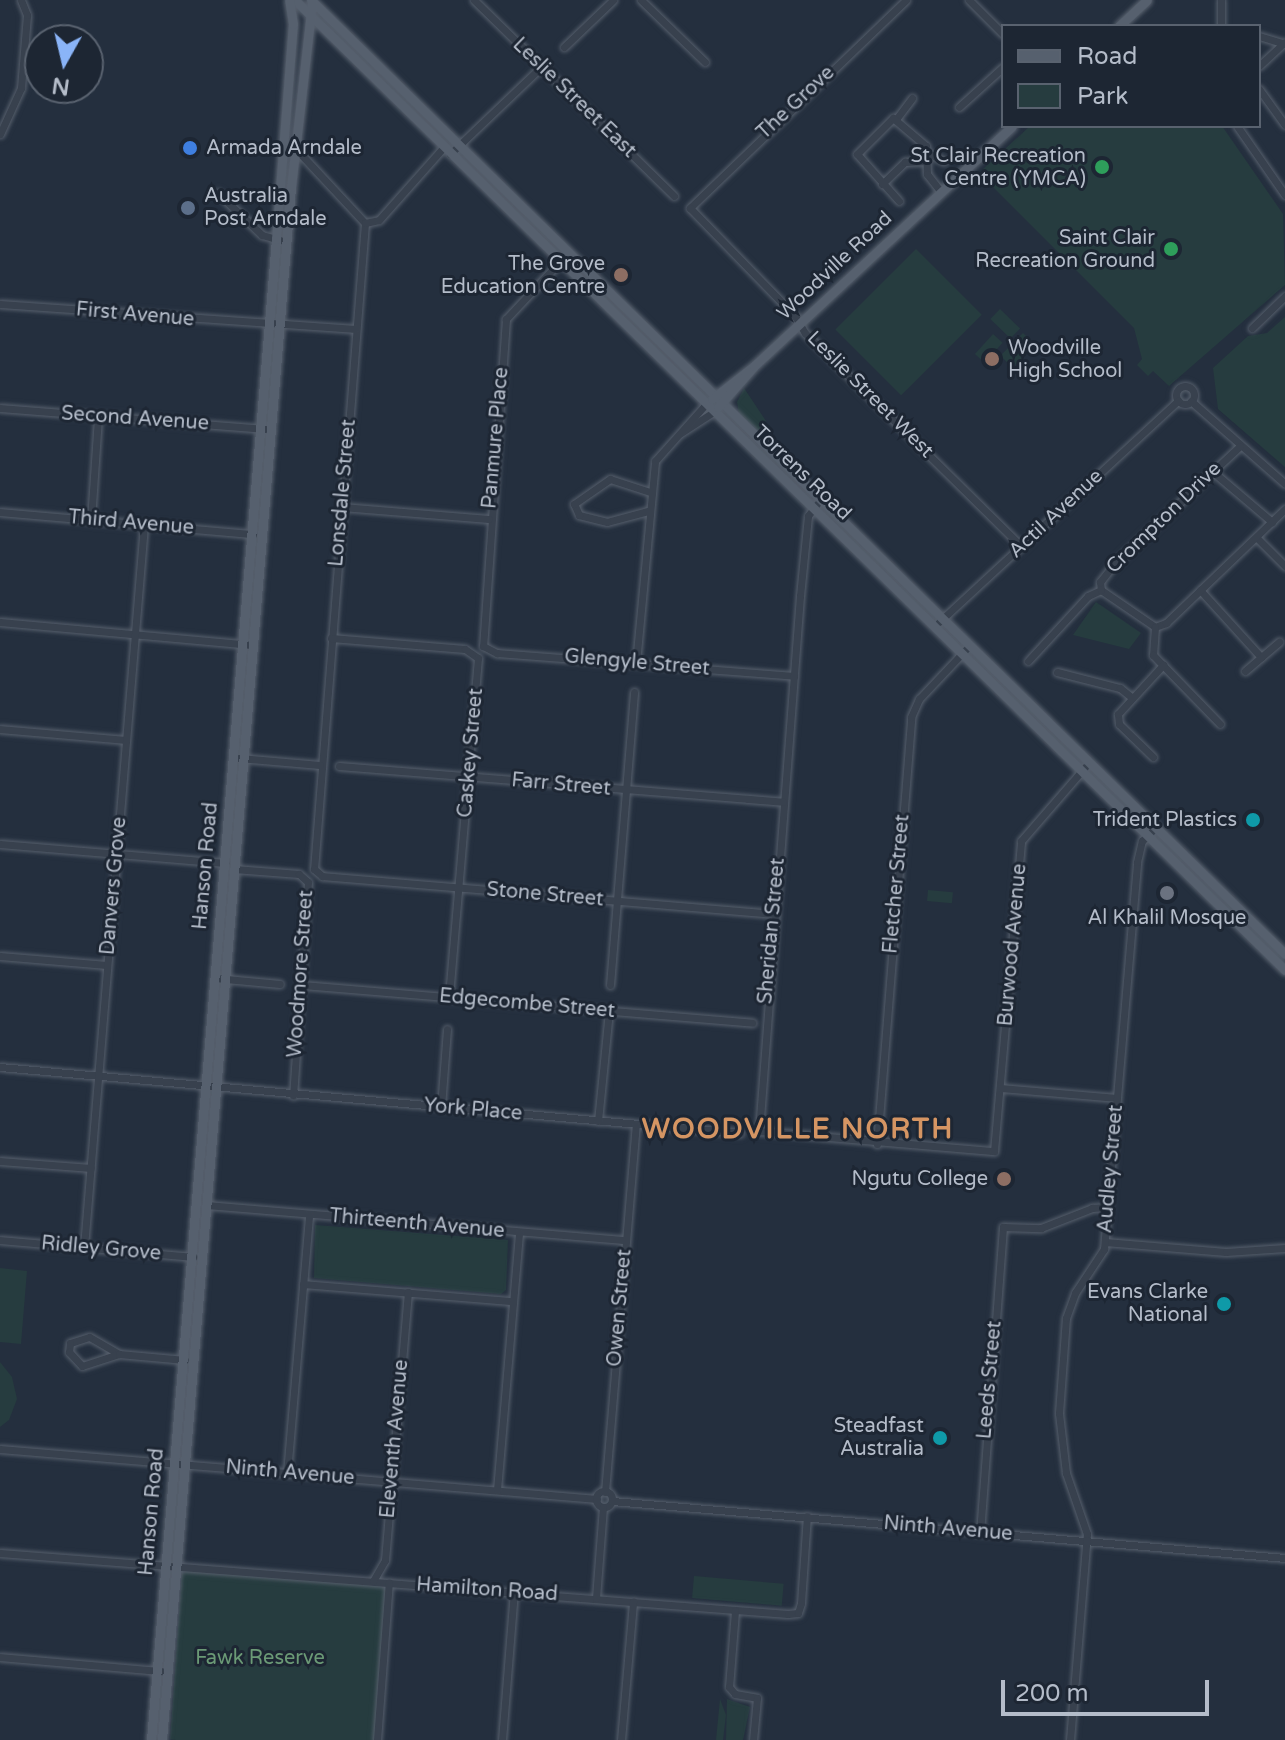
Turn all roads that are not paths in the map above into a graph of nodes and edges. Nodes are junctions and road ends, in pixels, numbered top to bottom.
1 (21, 0) edge
2 (292, 0) edge
3 (474, 0) edge
4 (613, 0) edge
5 (641, 0) edge
6 (906, 0) edge
7 (969, 0) edge
8 (1147, 0) edge
9 (1221, 0) edge
10 (309, 5) edge
11 (1121, 24) edge
12 (1221, 24) edge
13 (1001, 32) edge
14 (332, 35) junction
15 (1261, 37) edge
16 (304, 43) junction
17 (1285, 43) edge
18 (564, 47) dead end
19 (705, 62) dead end
20 (1261, 64) edge
21 (542, 66) junction
22 (1001, 69) edge
23 (1261, 92) edge
24 (287, 95) junction
25 (912, 98) dead end
26 (959, 107) dead end
27 (897, 118) junction
28 (1285, 125) edge
29 (1010, 128) edge
30 (1238, 128) edge
31 (0, 134) edge
32 (296, 134) junction
33 (458, 146) junction
34 (283, 148) junction
35 (295, 148) junction
36 (447, 151) junction
37 (926, 156) junction
38 (944, 161) dead end
39 (307, 164) junction
40 (293, 167) junction
41 (882, 184) junction
42 (941, 192) junction
43 (218, 193) dead end
44 (1285, 195) edge
45 (674, 196) dead end
46 (899, 201) dead end
47 (690, 208) joint
48 (365, 223) junction
49 (281, 240) junction
50 (568, 253) junction
51 (560, 261) junction
52 (1285, 296) edge
53 (0, 304) edge
54 (800, 323) junction
55 (274, 325) junction
56 (1252, 328) dead end
57 (356, 329) junction
58 (754, 366) junction
59 (736, 389) junction
60 (1178, 401) junction
61 (1191, 401) junction
62 (714, 404) junction
63 (0, 408) edge
64 (98, 417) junction
65 (734, 417) junction
66 (266, 430) junction
67 (1240, 446) junction
68 (1212, 471) junction
69 (1285, 484) edge
70 (650, 492) junction
71 (821, 499) junction
72 (342, 507) junction
73 (813, 509) junction
74 (1285, 509) edge
75 (648, 511) junction
76 (0, 512) edge
77 (489, 519) junction
78 (91, 520) junction
79 (1272, 522) junction
80 (144, 525) junction
81 (257, 534) junction
82 (1257, 538) junction
83 (1021, 546) junction
84 (1285, 565) edge
85 (1101, 590) junction
86 (1200, 590) junction
87 (942, 619) junction
88 (0, 622) edge
89 (1155, 627) junction
90 (934, 628) junction
91 (135, 634) junction
92 (331, 638) junction
93 (1279, 642) dead end
94 (247, 644) junction
95 (970, 645) junction
96 (483, 646) joint
97 (961, 654) junction
98 (1261, 657) junction
99 (1028, 661) dead end
100 (636, 663) junction
101 (1163, 665) junction
102 (1245, 671) dead end
103 (1057, 672) dead end
104 (794, 676) junction
105 (634, 692) dead end
106 (1131, 697) junction
107 (1043, 718) junction
108 (1220, 724) dead end
109 (0, 729) edge
110 (1037, 729) junction
111 (126, 740) junction
112 (1153, 757) dead end
113 (238, 758) junction
114 (1089, 763) junction
115 (320, 765) junction
116 (339, 766) dead end
117 (1081, 772) junction
118 (469, 777) junction
119 (626, 790) junction
120 (783, 802) junction
121 (1155, 828) junction
122 (1147, 836) junction
123 (0, 844) edge
124 (117, 855) junction
125 (229, 866) junction
126 (1193, 873) junction
127 (317, 874) joint
128 (459, 887) junction
129 (616, 900) junction
130 (774, 914) junction
131 (1285, 954) edge
132 (0, 956) edge
133 (107, 965) junction
134 (1285, 970) edge
135 (220, 979) junction
136 (280, 984) dead end
137 (303, 985) junction
138 (610, 985) dead end
139 (449, 997) junction
140 (609, 1010) junction
141 (752, 1023) dead end
142 (447, 1029) dead end
143 (0, 1067) edge
144 (98, 1076) junction
145 (211, 1086) junction
146 (1001, 1088) junction
147 (293, 1095) junction
148 (1117, 1098) junction
149 (441, 1107) junction
150 (598, 1121) junction
151 (636, 1124) junction
152 (740, 1133) dead end
153 (877, 1144) junction
154 (994, 1151) joint
155 (0, 1161) edge
156 (91, 1168) junction
157 (196, 1198) junction
158 (207, 1205) junction
159 (1108, 1207) junction
160 (309, 1214) junction
161 (519, 1232) junction
162 (0, 1240) edge
163 (626, 1240) junction
164 (1105, 1242) junction
165 (84, 1247) junction
166 (1285, 1248) edge
167 (197, 1257) junction
168 (303, 1284) junction
169 (408, 1292) junction
170 (512, 1301) junction
171 (119, 1354) junction
172 (188, 1360) junction
173 (0, 1449) edge
174 (179, 1464) junction
175 (287, 1473) junction
176 (392, 1481) junction
177 (497, 1490) junction
178 (605, 1492) junction
179 (597, 1499) junction
180 (612, 1501) junction
181 (603, 1507) junction
182 (807, 1516) junction
183 (980, 1533) junction
184 (1087, 1542) junction
185 (0, 1553) edge
186 (1285, 1558) edge
187 (171, 1567) junction
188 (372, 1581) junction
189 (389, 1582) junction
190 (514, 1592) junction
191 (596, 1598) junction
192 (633, 1602) junction
193 (735, 1611) junction
194 (0, 1657) edge
195 (162, 1671) junction
196 (151, 1740) edge
197 (162, 1740) edge
198 (377, 1740) edge
199 (502, 1740) edge
200 (621, 1740) edge
201 (753, 1740) edge
202 (1070, 1740) edge

1 - 31 street
2 - 10 main road, Torrens Road
2 - 24 main road
3 - 21 street, Leslie Street East
4 - 18 street
5 - 19 street
6 - 47 street, The Grove
7 - 13 street
8 - 11 main road
9 - 12 street
10 - 14 main road, Torrens Road
10 - 16 main road, Hanson Road
10 - 24 main road, Hanson Road
10 - 33 main road, Torrens Road
14 - 16 main road
14 - 36 main road, Torrens Road
15 - 17 street
16 - 32 main road, Hanson Road
17 - 20 street
21 - 33 street
21 - 45 street, Leslie Street East
22 - 26 street
23 - 28 street
24 - 34 main road, Hanson Road
25 - 27 street
27 - 37 street
27 - 41 street
29 - 42 main road, Woodville Road
30 - 44 street
32 - 34 main road
32 - 35 main road, Hanson Road
33 - 36 street
33 - 50 main road, Torrens Road
34 - 49 main road, Hanson Road
35 - 39 street
35 - 40 main road, Hanson Road
36 - 48 street
36 - 51 main road, Torrens Road
37 - 38 street
37 - 41 street
37 - 42 street
39 - 40 street
39 - 48 street
40 - 49 main road, Hanson Road
41 - 46 street
42 - 54 main road, Woodville Road
43 - 49 street
47 - 54 street, Leslie Street West
48 - 57 street, Lonsdale Street
49 - 55 main road, Hanson Road
50 - 51 street, Panmure Place
50 - 62 main road, Torrens Road
51 - 62 main road, Torrens Road
51 - 77 street, Panmure Place
52 - 56 street
53 - 55 street, First Avenue
54 - 58 main road, Woodville Road
54 - 83 street, Leslie Street West
55 - 57 street, First Avenue
55 - 66 main road, Hanson Road
57 - 72 street, Lonsdale Street
58 - 59 main road, Woodville Road
58 - 62 main road, Woodville Road
59 - 62 main road, Woodville Road
59 - 65 main road
60 - 61 street
60 - 61 street
60 - 83 street, Actil Avenue
61 - 67 street
62 - 65 main road, Torrens Road
62 - 70 street, Woodville Road
62 - 73 main road, Torrens Road
63 - 64 street, Second Avenue
64 - 66 street, Second Avenue
64 - 78 street
65 - 71 main road, Torrens Road
66 - 81 main road, Hanson Road
67 - 68 street, Crompton Drive
67 - 69 street
68 - 79 street
68 - 85 street, Crompton Drive
70 - 75 street, Woodville Road
70 - 75 street
71 - 73 street, Sheridan Street
71 - 87 main road, Torrens Road
72 - 77 street
72 - 92 street, Lonsdale Street
73 - 90 main road, Torrens Road
73 - 104 street, Sheridan Street
74 - 79 street
75 - 100 street, Woodville Road
76 - 78 street, Third Avenue
77 - 96 street, Panmure Place
78 - 80 street, Third Avenue
79 - 82 street
80 - 81 street, Third Avenue
80 - 91 street, Danvers Grove
81 - 94 main road, Hanson Road
82 - 84 street
82 - 86 street
83 - 87 street, Actil Avenue
85 - 89 street
85 - 99 street, Crompton Drive
86 - 89 street
86 - 98 street
87 - 90 street, Actil Avenue
87 - 95 main road, Torrens Road
88 - 91 street
89 - 101 street
90 - 97 main road, Torrens Road
91 - 94 street
91 - 111 street, Danvers Grove
92 - 115 street, Lonsdale Street
92 - 118 street, Caskey Street
93 - 98 street
94 - 113 main road, Hanson Road
95 - 97 street, Fletcher Street
95 - 107 main road, Torrens Road
96 - 100 street, Glengyle Street
97 - 110 main road, Torrens Road
97 - 153 street, Fletcher Street
98 - 102 street
100 - 104 street, Glengyle Street
101 - 106 street
101 - 108 street
103 - 106 street
104 - 120 street, Sheridan Street
105 - 119 street
106 - 112 street
107 - 110 main road
107 - 114 main road, Torrens Road
109 - 111 street
110 - 117 main road, Torrens Road
111 - 124 street, Danvers Grove
113 - 115 street
113 - 125 main road, Hanson Road
114 - 117 street, Burwood Avenue
114 - 121 main road, Torrens Road
115 - 127 street, Lonsdale Street
116 - 118 street, Farr Street
117 - 122 main road, Torrens Road
117 - 146 street, Burwood Avenue
118 - 119 street, Farr Street
118 - 128 street, Caskey Street
119 - 120 street, Farr Street
119 - 129 street
120 - 130 street, Sheridan Street
121 - 122 street, Audley Street
121 - 126 main road, Torrens Road
122 - 126 main road, Torrens Road
122 - 148 street, Audley Street
123 - 124 street
124 - 125 street
124 - 133 street, Danvers Grove
125 - 135 main road, Hanson Road
125 - 137 street, Woodmore Street
126 - 131 main road, Torrens Road
126 - 134 main road, Torrens Road
127 - 128 street, Stone Street
128 - 129 street, Stone Street
128 - 139 street, Caskey Street
129 - 130 street, Stone Street
129 - 138 street
130 - 153 street, Sheridan Street
132 - 133 street
133 - 144 street, Danvers Grove
135 - 136 street
135 - 145 main road, Hanson Road
137 - 139 street, Edgecombe Street
137 - 147 street, Woodmore Street
139 - 140 street, Edgecombe Street
140 - 141 street, Edgecombe Street
140 - 150 street
142 - 149 street
143 - 144 street, York Place
144 - 145 street, York Place
144 - 156 street, Danvers Grove
145 - 147 street, York Place
145 - 157 main road, Hanson Road
145 - 158 main road, Hanson Road
146 - 148 street
146 - 154 street, Burwood Avenue
147 - 149 street, York Place
148 - 159 street, Audley Street
149 - 150 street, York Place
150 - 151 street, York Place
151 - 152 street, York Place
151 - 163 street, Owen Street
153 - 154 street, Sheridan Street
155 - 156 street
156 - 165 street, Danvers Grove
157 - 158 main road
157 - 167 main road, Hanson Road
158 - 160 street, Thirteenth Avenue
158 - 167 main road, Hanson Road
159 - 164 street, Audley Street
159 - 183 street, Leeds Street
160 - 161 street, Thirteenth Avenue
160 - 168 street
161 - 163 street, Thirteenth Avenue
161 - 170 street
162 - 165 street, Ridley Grove
163 - 178 street, Owen Street
164 - 166 street
164 - 184 street, Audley Street
165 - 167 street, Ridley Grove
167 - 172 main road, Hanson Road
168 - 169 street
168 - 175 street
169 - 170 street
169 - 176 street, Eleventh Avenue
170 - 177 street
171 - 171 street
171 - 172 street
172 - 174 main road, Hanson Road
173 - 174 street, Ninth Avenue
174 - 175 street, Ninth Avenue
174 - 187 main road, Hanson Road
175 - 176 street, Ninth Avenue
176 - 177 street, Ninth Avenue
176 - 188 street, Eleventh Avenue
177 - 179 street, Ninth Avenue
178 - 179 street
178 - 180 street
179 - 181 street
180 - 181 street
180 - 182 street, Ninth Avenue
181 - 191 street
182 - 183 street, Ninth Avenue
182 - 193 street, Hamilton Road
183 - 184 street, Ninth Avenue
184 - 186 street, Ninth Avenue
184 - 202 street, Audley Street
185 - 187 street, Hamilton Road
187 - 188 street, Hamilton Road
187 - 195 main road, Hanson Road
188 - 189 street, Hamilton Road
189 - 190 street, Hamilton Road
189 - 198 street
190 - 191 street, Hamilton Road
190 - 199 street
191 - 192 street, Hamilton Road
192 - 193 street, Hamilton Road
192 - 200 street
193 - 201 street
194 - 195 street
195 - 196 main road, Hanson Road
195 - 197 main road, Hanson Road

